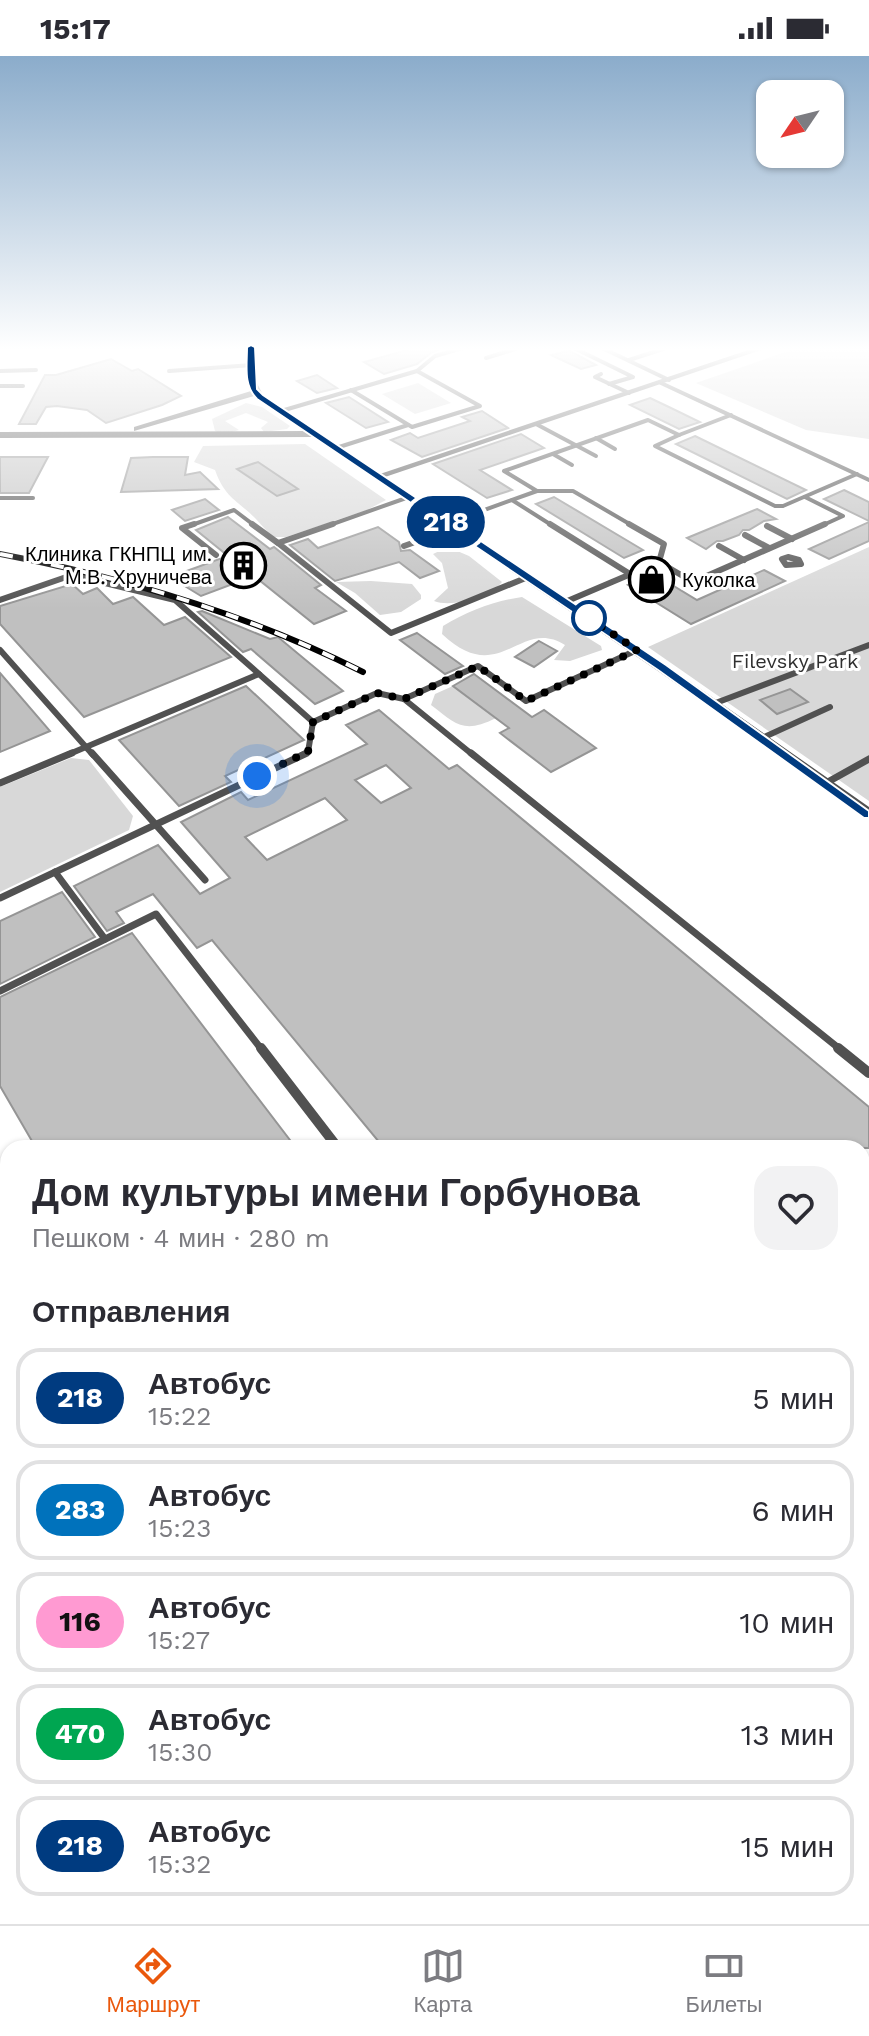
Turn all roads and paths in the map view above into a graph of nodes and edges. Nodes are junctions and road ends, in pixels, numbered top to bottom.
1 (99, 434) edge
2 (315, 434) edge
3 (379, 434) edge
4 (505, 434) edge
5 (554, 434) edge
6 (607, 434) edge
7 (772, 434) edge
8 (0, 435) edge
9 (679, 435) edge
10 (596, 438) junction
11 (576, 446) junction
12 (336, 448) junction
13 (615, 449) dead end
14 (553, 454) junction
15 (596, 456) dead end
16 (572, 465) dead end
17 (857, 474) junction
18 (379, 476) junction
19 (869, 480) edge
20 (537, 491) junction
21 (409, 497) junction
22 (805, 497) junction
23 (0, 498) edge
24 (33, 498) dead end
25 (512, 500) junction
26 (451, 526) junction
27 (767, 526) dead end
28 (745, 535) dead end
29 (792, 539) junction
30 (278, 543) junction
31 (404, 546) dead end
32 (719, 546) dead end
33 (769, 549) junction
34 (216, 555) dead end
35 (784, 558) dead end
36 (744, 560) junction
37 (659, 562) junction
38 (630, 574) junction
39 (528, 577) junction
40 (0, 600) edge
41 (565, 602) junction
42 (869, 645) edge
43 (0, 650) edge
44 (637, 650) junction
45 (259, 674) junction
46 (404, 699) junction
47 (713, 704) junction
48 (830, 707) dead end
49 (313, 722) junction
50 (762, 738) junction
51 (86, 747) junction
52 (869, 759) edge
53 (0, 783) edge
54 (826, 783) junction
55 (869, 814) edge
56 (155, 824) junction
57 (55, 872) junction
58 (205, 880) dead end
59 (0, 898) edge
60 (105, 939) junction
61 (0, 991) edge
62 (869, 1073) edge
63 (332, 1140) edge

1 - 8 street
2 - 12 street
3 - 12 lane
4 - 18 street
5 - 11 lane
6 - 10 lane
7 - 17 lane
9 - 22 lane
10 - 11 lane
10 - 13 lane
11 - 14 lane
11 - 15 lane
12 - 18 street
14 - 16 lane
14 - 20 lane
17 - 19 lane
17 - 22 lane
18 - 21 street
20 - 25 lane
20 - 37 lane
21 - 26 street
21 - 30 lane
22 - 29 lane
23 - 24 lane
25 - 26 lane
25 - 38 lane
26 - 31 lane
26 - 39 street
27 - 29 lane
28 - 33 lane
29 - 33 lane
30 - 34 lane
30 - 39 lane
32 - 36 lane
33 - 35 lane
33 - 36 lane
36 - 37 lane
37 - 38 lane
38 - 41 lane
39 - 41 street
40 - 45 lane
41 - 44 street
42 - 47 lane
43 - 51 lane
44 - 46 lane
44 - 47 street
45 - 49 lane
45 - 51 lane
46 - 49 lane
46 - 62 lane
47 - 50 street
48 - 50 lane
49 - 56 lane
50 - 54 street
51 - 53 lane
51 - 56 lane
52 - 54 lane
54 - 55 street
56 - 57 lane
56 - 58 lane
57 - 59 lane
57 - 60 lane
60 - 61 lane
60 - 63 lane

